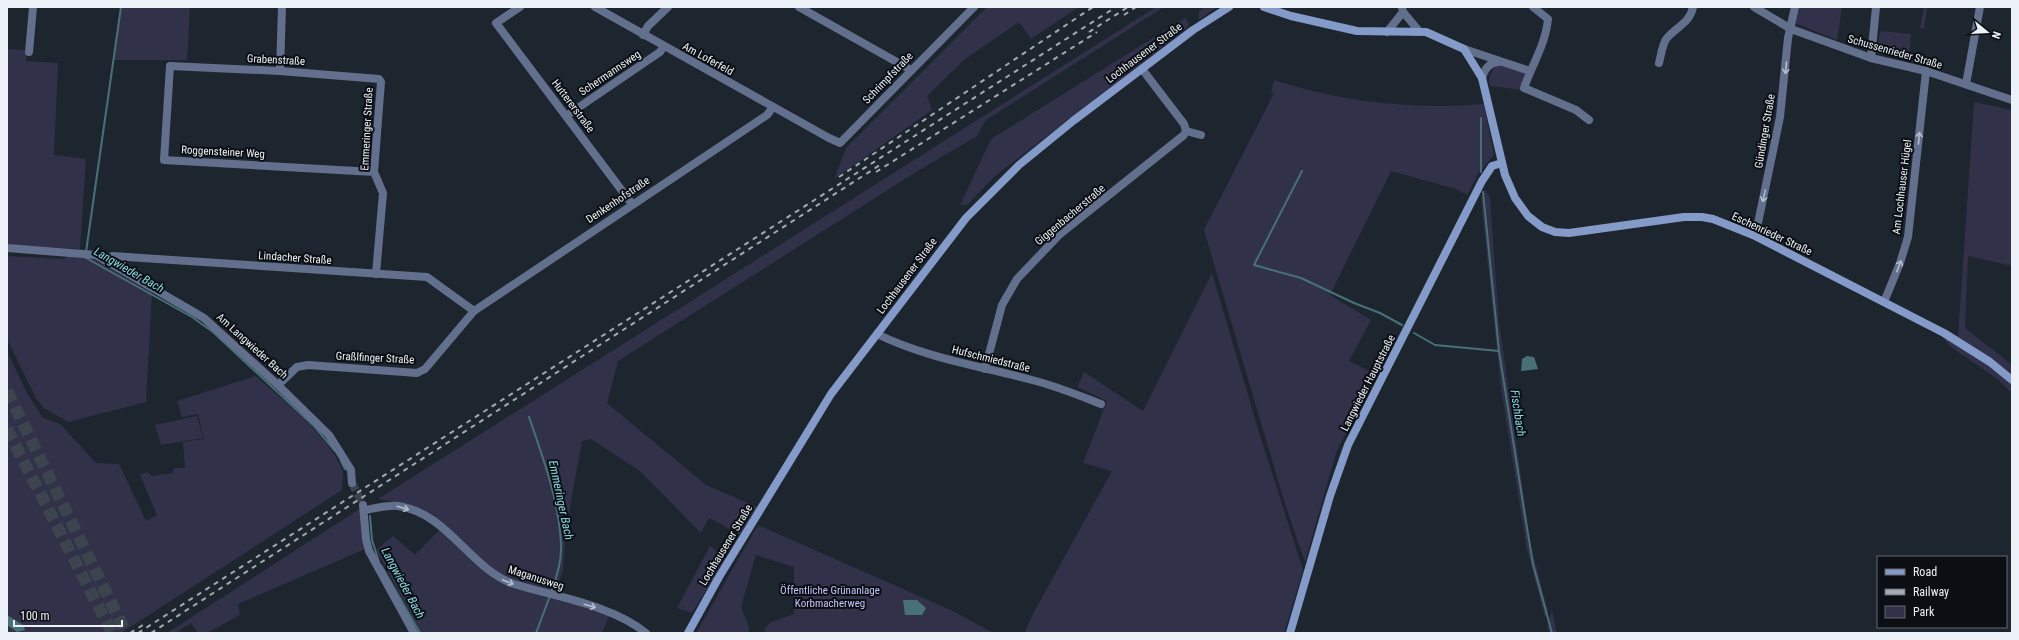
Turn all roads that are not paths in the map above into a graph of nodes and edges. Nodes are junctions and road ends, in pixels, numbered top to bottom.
1 (33, 7) edge
2 (282, 7) edge
3 (520, 7) edge
4 (595, 7) edge
5 (668, 7) edge
6 (799, 7) edge
7 (974, 7) edge
8 (1229, 7) edge
9 (1264, 7) edge
10 (1533, 7) edge
11 (1693, 7) edge
12 (1754, 7) edge
13 (1795, 7) edge
14 (1876, 7) edge
15 (1980, 7) edge
16 (1403, 9) edge
17 (1791, 29) junction
18 (1419, 31) junction
19 (1387, 32) junction
20 (643, 35) junction
21 (664, 46) junction
22 (1464, 49) junction
23 (29, 52) dead end
24 (1871, 58) junction
25 (1500, 62) junction
26 (1659, 63) dead end
27 (170, 66) joint
28 (1142, 69) junction
29 (911, 70) junction
30 (280, 71) junction
31 (1530, 71) junction
32 (1926, 71) junction
33 (1482, 78) junction
34 (379, 79) joint
35 (1966, 84) junction
36 (2012, 100) edge
37 (773, 108) junction
38 (566, 116) junction
39 (1589, 120) dead end
40 (811, 128) joint
41 (1186, 131) junction
42 (1201, 135) dead end
43 (1502, 163) junction
44 (374, 172) junction
45 (632, 204) junction
46 (1753, 235) junction
47 (7, 248) edge
48 (104, 260) junction
49 (376, 274) junction
50 (1884, 302) junction
51 (474, 310) junction
52 (877, 334) junction
53 (985, 369) junction
54 (2012, 380) edge
55 (278, 385) junction
56 (1101, 404) dead end
57 (352, 483) tunnel mouth
58 (414, 633) edge
59 (646, 633) edge
60 (688, 633) edge
61 (1290, 633) edge

1 - 23 street
2 - 30 street
3 - 38 street, Huttererstraße
4 - 20 street, Am Loferfeld
5 - 20 street
6 - 29 street
7 - 29 street, Schrimpfstraße
8 - 28 street, Lochhausener Straße
9 - 19 street
10 - 31 street
11 - 26 street
12 - 17 street, Schussenrieder Straße
13 - 17 street, Gündinger Straße
14 - 24 street
15 - 35 street
16 - 18 street
16 - 19 street
17 - 24 street, Schussenrieder Straße
17 -> 46 street, Gündinger Straße
18 - 19 street
18 - 22 street
20 - 21 street, Am Loferfeld
21 - 37 street, Am Loferfeld
21 - 38 street, Schermannsweg
22 - 25 street
22 - 33 street
24 - 32 street, Schussenrieder Straße
25 - 31 street
25 - 33 street
27 - 30 street, Grabenstraße
27 - 44 street, Roggensteiner Weg
28 - 41 street
28 - 52 street, Lochhausener Straße
29 - 40 street, Schrimpfstraße
30 - 34 street, Grabenstraße
31 - 39 street
32 - 35 street, Schussenrieder Straße
50 -> 32 street, Am Lochhauser Hügel
33 - 43 street, Eschenrieder Straße
34 - 44 street, Emmeringer Straße
35 - 36 street, Schussenrieder Straße
37 - 40 street, Am Loferfeld
37 - 45 street, Denkenhofstraße
38 - 45 street, Huttererstraße
41 - 42 street
41 - 53 street, Giggenbacherstraße
43 - 46 street, Eschenrieder Straße
43 - 61 street, Langwieder Hauptstraße
44 - 49 street, Emmeringer Straße
45 - 51 street, Denkenhofstraße
46 - 50 street, Eschenrieder Straße
47 - 48 street, Am Langwieder Bach
48 - 49 street, Lindacher Straße
48 - 55 street, Am Langwieder Bach
49 - 51 street, Lindacher Straße
50 - 54 street, Eschenrieder Straße
51 - 55 street, Graßlfinger Straße
52 - 53 street, Hufschmiedstraße
52 - 60 street, Lochhausener Straße
53 - 56 street, Hufschmiedstraße
55 - 57 street, Am Langwieder Bach
58 -> 59 street, Maganusweg

